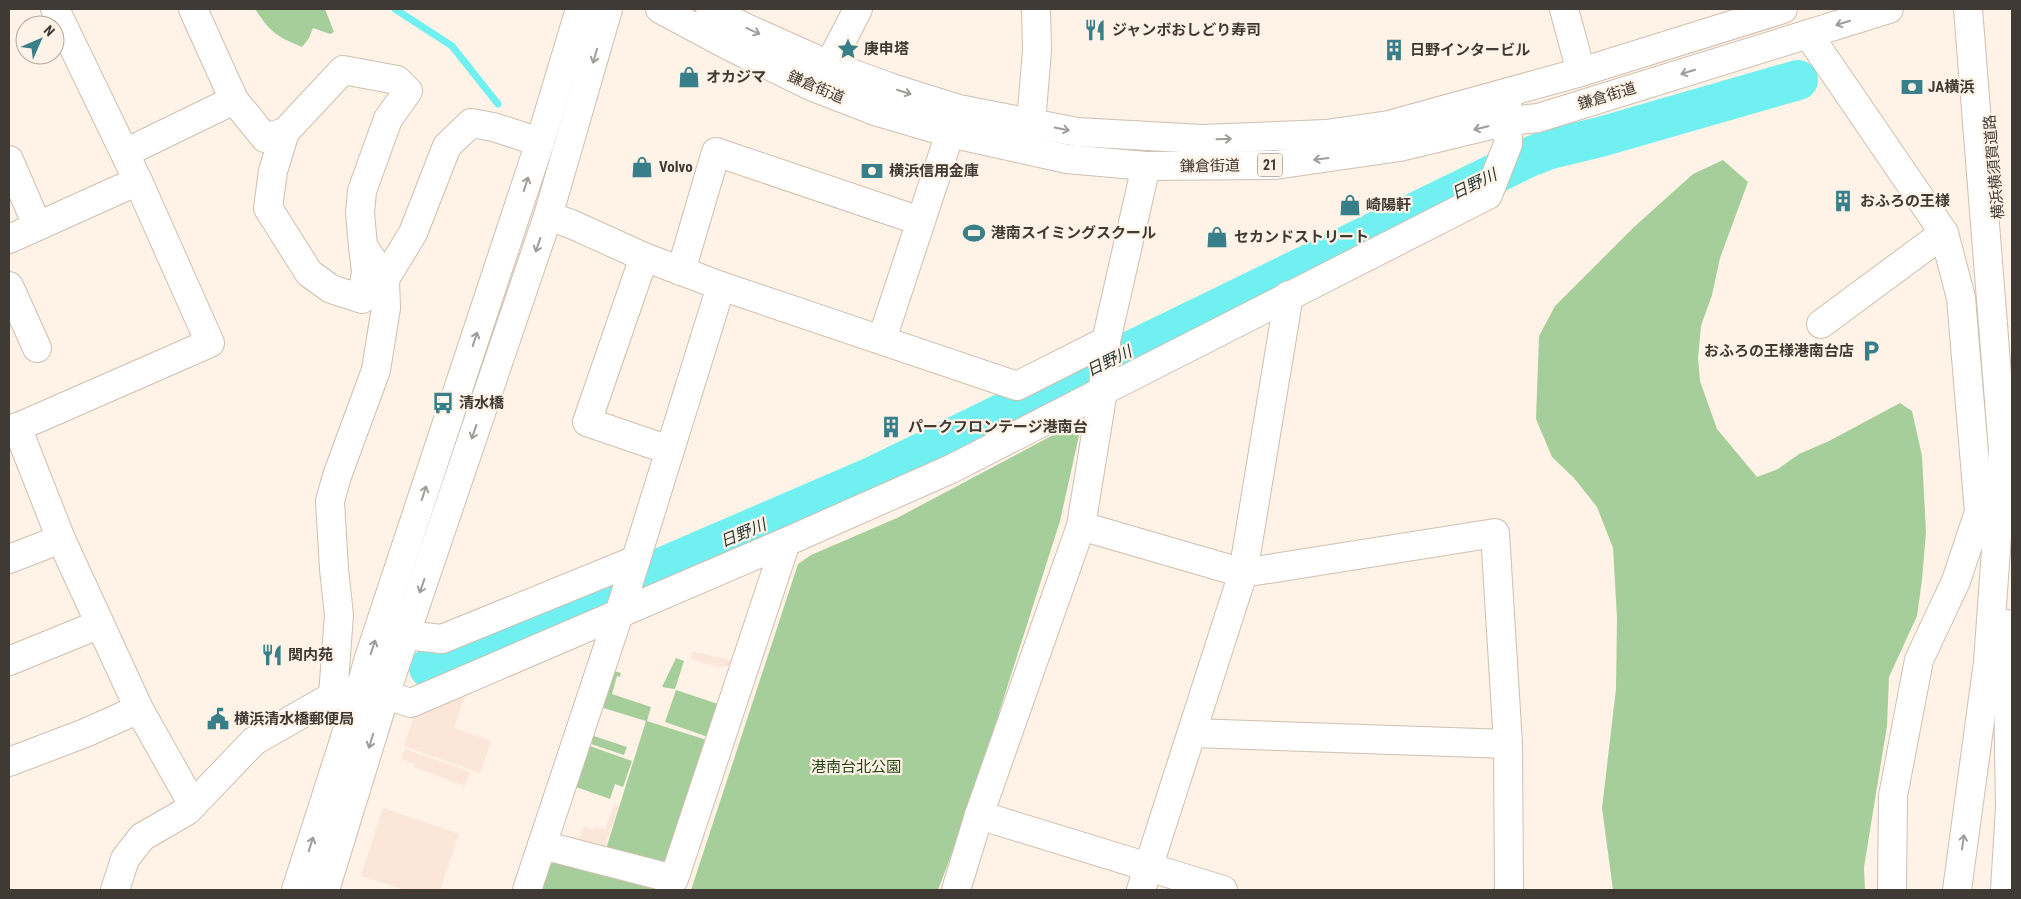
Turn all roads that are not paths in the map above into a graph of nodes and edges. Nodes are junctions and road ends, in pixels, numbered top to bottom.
1 (55, 9) edge
2 (193, 9) edge
3 (580, 9) edge
4 (608, 9) edge
5 (660, 9) edge
6 (710, 9) edge
7 (858, 9) edge
8 (1036, 9) edge
9 (1564, 9) edge
10 (1783, 9) edge
11 (1889, 9) edge
12 (1968, 9) edge
13 (1981, 9) edge
14 (1808, 34) junction
15 (829, 65) junction
16 (1581, 72) junction
17 (1507, 92) junction
18 (234, 100) junction
19 (1031, 123) junction
20 (286, 132) junction
21 (950, 132) junction
22 (1508, 134) junction
23 (540, 142) junction
24 (125, 153) junction
25 (9, 160) edge
26 (1146, 166) junction
27 (138, 181) junction
28 (548, 216) junction
29 (920, 220) junction
30 (37, 225) junction
31 (1944, 233) junction
32 (9, 239) edge
33 (363, 246) junction
34 (644, 257) junction
35 (681, 271) junction
36 (385, 279) junction
37 (9, 286) edge
38 (721, 286) junction
39 (1289, 295) junction
40 (1821, 324) dead end
41 (882, 339) junction
42 (1106, 341) junction
43 (37, 348) dead end
44 (1103, 390) junction
45 (13, 429) edge
46 (2012, 446) edge
47 (669, 450) junction
48 (1081, 526) junction
49 (61, 539) junction
50 (786, 542) junction
51 (9, 558) edge
52 (635, 561) junction
53 (1243, 573) junction
54 (620, 613) junction
55 (100, 624) junction
56 (406, 635) junction
57 (9, 661) edge
58 (372, 694) junction
59 (332, 696) junction
60 (139, 709) junction
61 (1192, 733) junction
62 (1508, 744) junction
63 (9, 762) edge
64 (193, 805) junction
65 (979, 815) junction
66 (542, 845) junction
67 (1144, 879) edge
68 (115, 890) edge
69 (296, 890) edge
70 (325, 890) edge
71 (527, 890) edge
72 (956, 890) edge
73 (1224, 890) edge
74 (1509, 890) edge
75 (1892, 890) edge
76 (1957, 890) edge
77 (2005, 890) edge

1 - 24 main road
2 - 18 main road
3 - 23 main road
4 -> 28 main road
5 - 21 main road, 鎌倉街道 / 21
6 -> 15 main road, 鎌倉街道 / 21
7 - 15 main road
8 - 19 main road
9 - 16 main road
10 - 16 main road, 鎌倉街道 / 21
11 -> 14 main road, 鎌倉街道 / 21
76 -> 12 main road
13 - 46 main road, 横浜横須賀道路
14 -> 22 main road, 鎌倉街道 / 21
14 - 31 main road
15 -> 19 main road, 鎌倉街道 / 21
16 - 17 main road, 鎌倉街道 / 21
19 -> 17 main road, 鎌倉街道 / 21
17 - 22 main road
18 - 20 main road
18 - 24 main road
20 - 33 main road
20 - 33 main road
21 - 26 main road, 鎌倉街道 / 21
21 - 29 main road
22 -> 26 main road, 鎌倉街道 / 21
22 - 39 main road
23 - 36 main road
58 -> 23 main road
24 - 27 main road
25 - 30 main road
26 - 42 main road
27 - 30 main road
27 - 45 main road
28 - 34 main road
28 -> 56 main road
29 - 35 main road
29 - 41 main road
30 - 32 main road
31 - 40 main road
31 - 75 main road
33 - 36 main road
34 - 35 main road
34 - 47 main road
35 - 38 main road
36 - 59 main road
37 - 43 main road
38 - 41 main road
38 - 47 main road
39 - 44 main road
39 - 53 main road
41 - 42 main road
42 - 44 main road
44 - 48 main road
44 - 50 main road
45 - 49 main road
46 - 77 main road, 横浜横須賀道路
47 - 52 main road
48 - 53 main road
48 - 65 main road
49 - 51 main road
49 - 55 main road
50 - 54 main road
50 - 66 main road
52 - 54 main road
52 - 56 main road
53 - 61 main road
53 - 62 main road
54 - 58 main road
54 - 66 main road
55 - 57 main road
55 - 60 main road
56 - 58 main road
58 - 59 main road
69 -> 58 main road
58 -> 70 main road
59 - 64 main road
60 - 63 main road
60 - 64 main road
61 - 62 main road
61 - 67 main road
62 - 74 main road
64 - 68 main road
65 - 67 main road
65 - 72 main road
66 - 71 main road
67 - 73 main road

